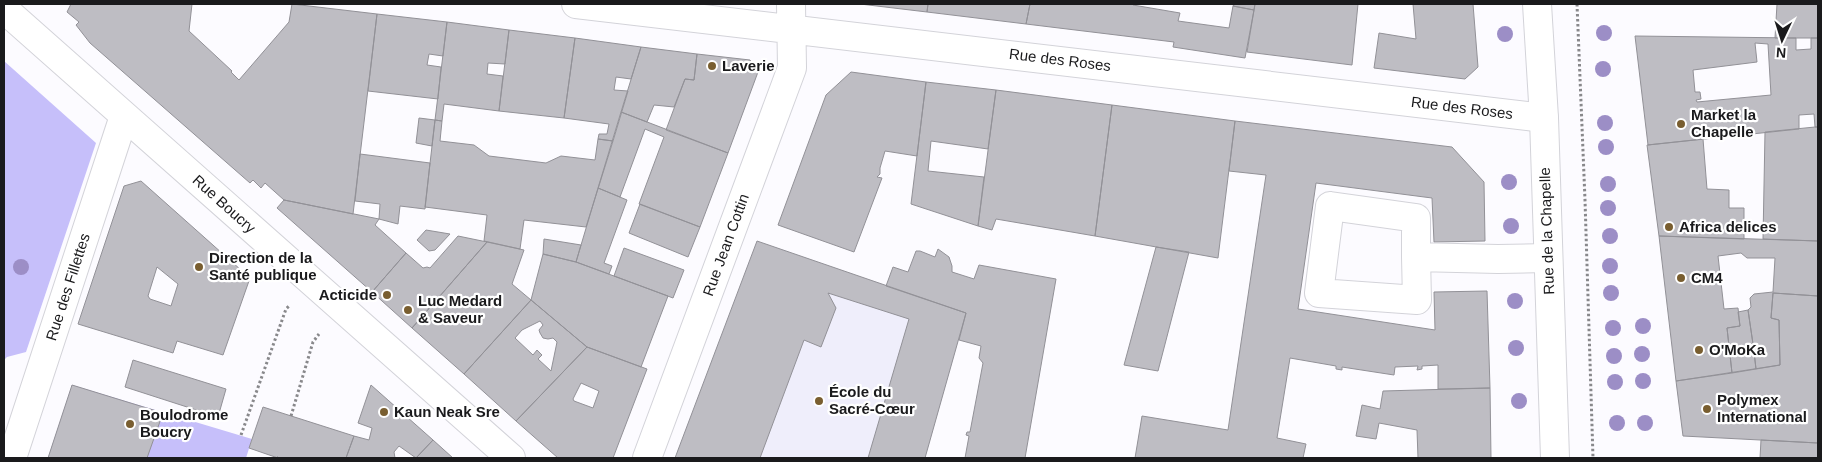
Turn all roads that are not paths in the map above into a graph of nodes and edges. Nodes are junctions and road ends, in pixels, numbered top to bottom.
1 (576, 4) edge
2 (1537, 4) edge
3 (623, 6) edge
4 (4, 9) edge
5 (791, 16) edge
6 (124, 116) junction
7 (1544, 118) junction
8 (1416, 257) junction
9 (1548, 258) junction
10 (12, 458) edge
11 (511, 458) edge
12 (646, 458) edge
13 (1555, 458) edge

1 - 3 street, Rue des Roses
2 - 7 street, Rue de la Chapelle
3 - 5 street, Rue des Roses
4 - 6 street, Rue Boucry
5 - 7 street, Rue des Roses
5 - 12 street, Rue Jean Cottin
6 - 10 street, Rue des Fillettes
6 - 11 street, Rue Boucry
7 - 9 street, Rue de la Chapelle
8 - 8 street
8 - 9 street
9 - 13 street, Rue de la Chapelle

